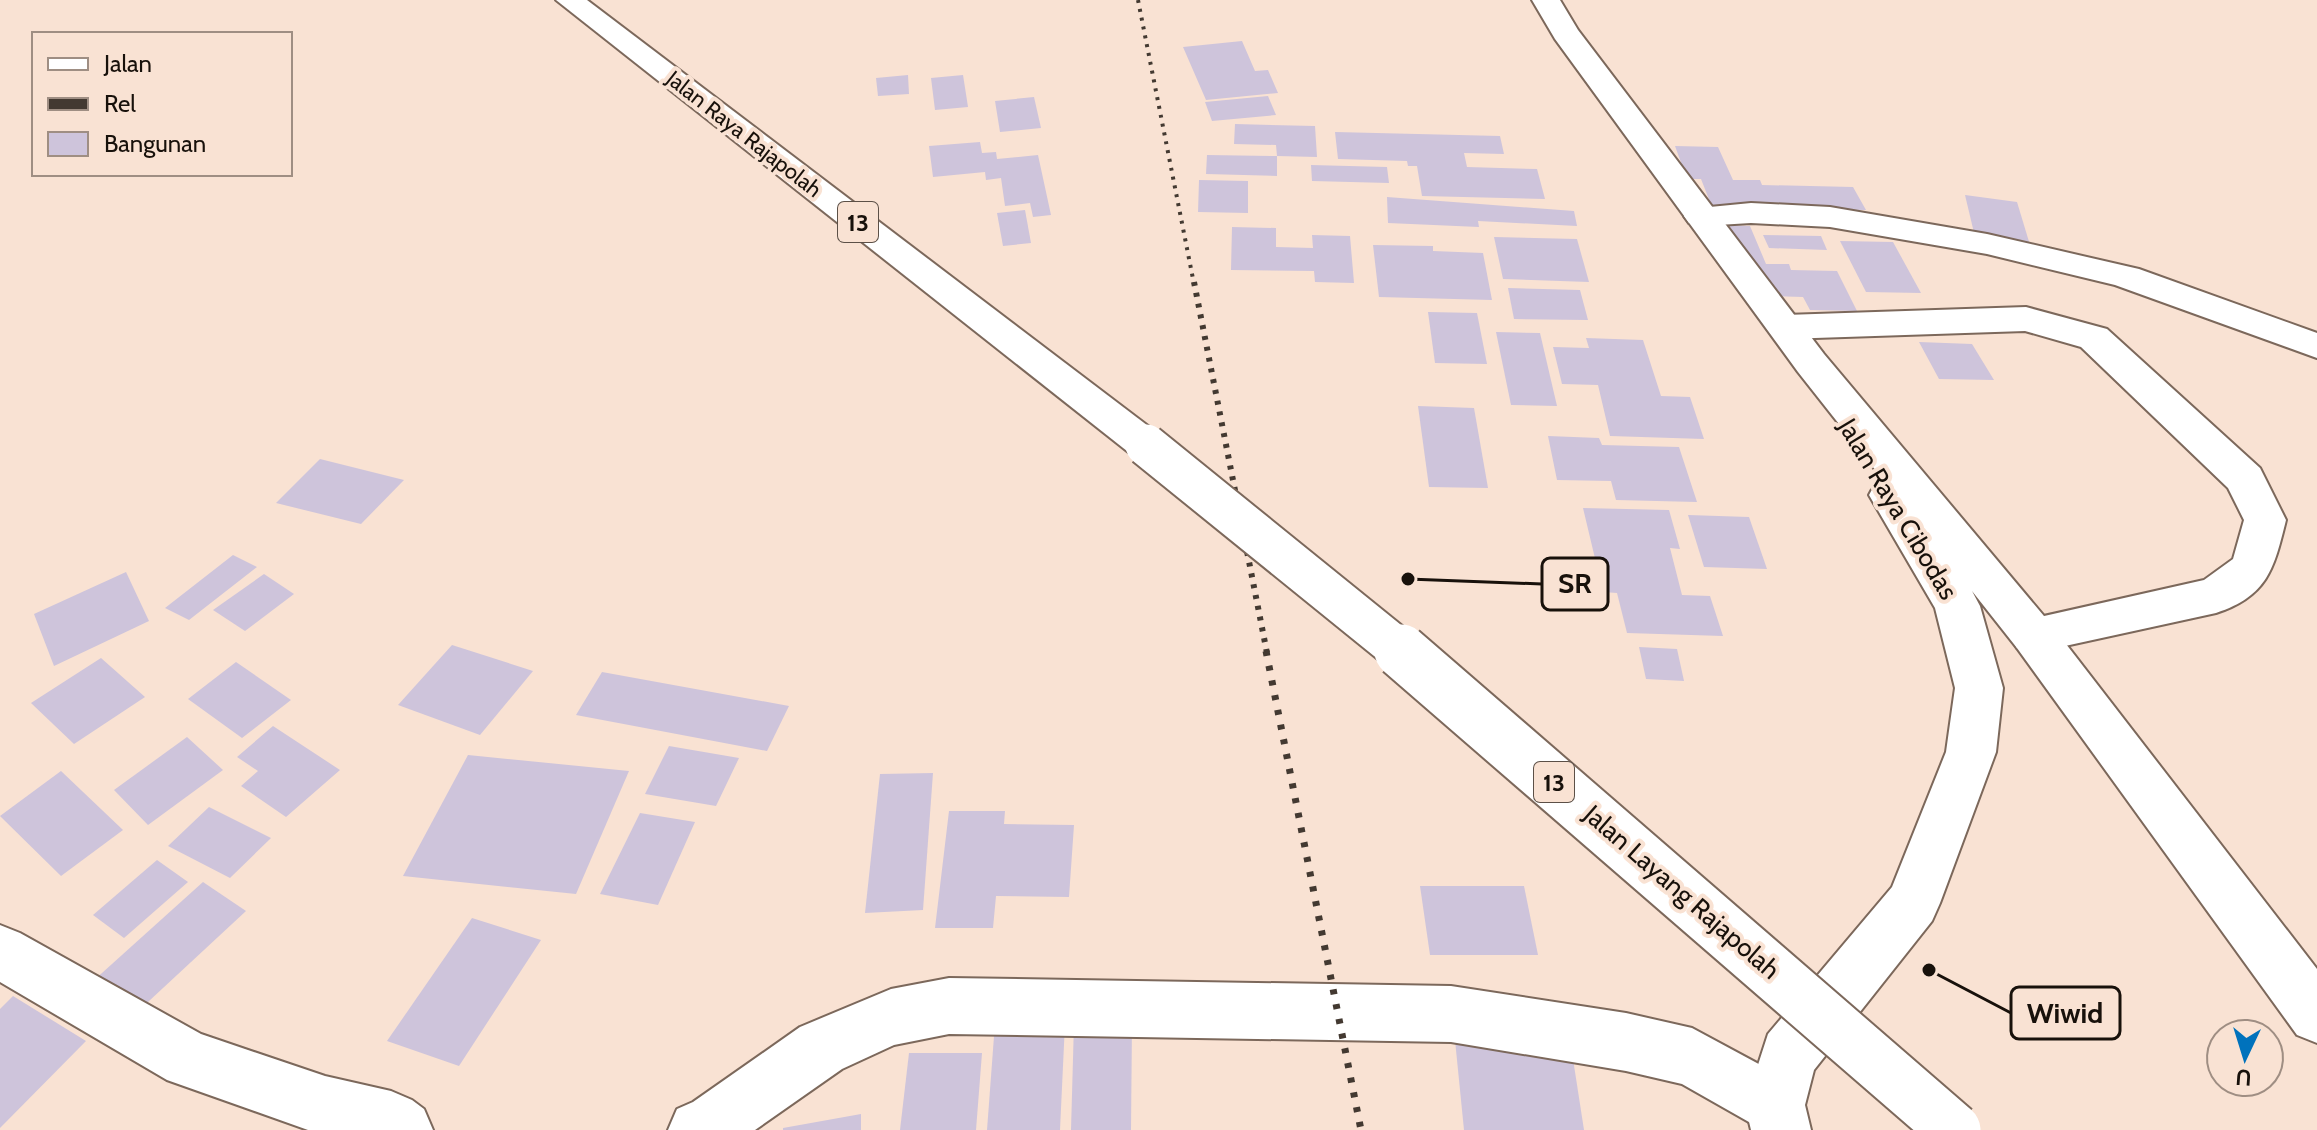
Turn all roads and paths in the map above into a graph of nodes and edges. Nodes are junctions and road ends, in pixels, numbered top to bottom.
1 (570, 0) edge
2 (1546, 0) edge
3 (1701, 216) junction
4 (1798, 345) junction
5 (2317, 346) edge
6 (1146, 445) joint
7 (2033, 635) junction
8 (0, 952) edge
9 (2317, 1015) edge
10 (1778, 1118) edge
11 (403, 1130) edge
12 (698, 1130) edge
13 (1954, 1130) edge

1 - 6 main road, Jalan Raya Rajapolah / 13
2 - 3 main road, Jalan Raya Cibodas
3 - 4 main road, Jalan Raya Cibodas
3 - 5 main road
4 - 7 main road, Jalan Raya Cibodas
4 - 7 main road
4 - 10 main road, Jalan Raya Cibodas
6 - 13 main road, Jalan Layang Rajapolah / 13, bridge
7 - 9 main road, Jalan Raya Cibodas
8 - 11 main road
10 - 12 main road

